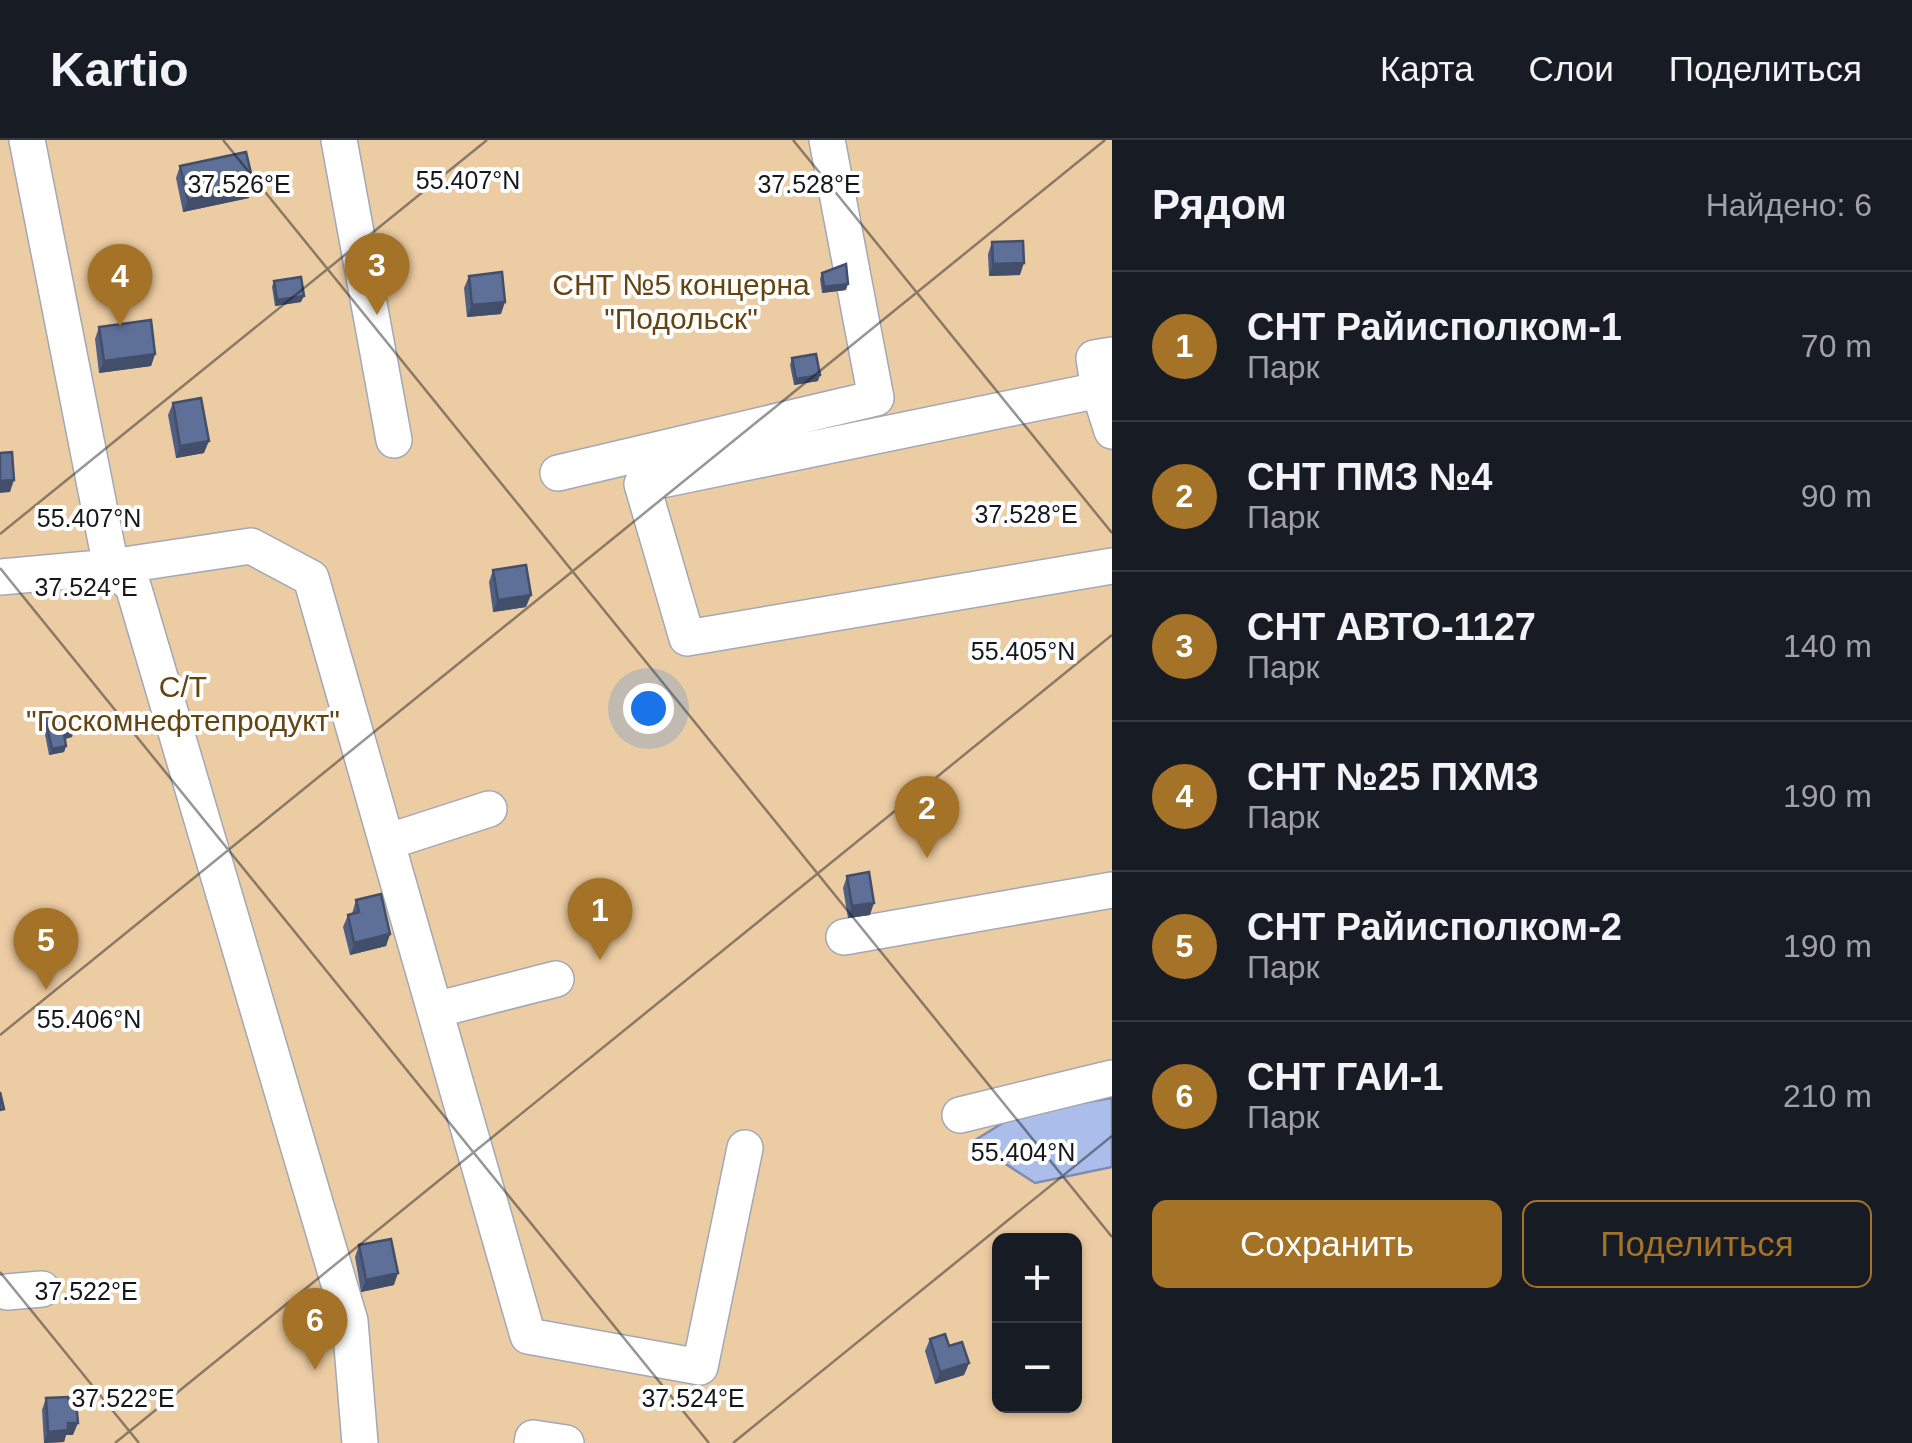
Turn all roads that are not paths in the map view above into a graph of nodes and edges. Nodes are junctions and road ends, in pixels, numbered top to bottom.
1 (28, 140) edge
2 (338, 140) edge
3 (827, 140) edge
4 (1112, 355) edge
5 (1099, 390) junction
6 (1112, 431) edge
7 (394, 440) dead end
8 (558, 473) dead end
9 (1112, 566) edge
10 (111, 567) junction
11 (0, 576) edge
12 (489, 809) dead end
13 (387, 842) junction
14 (1112, 890) edge
15 (844, 937) dead end
16 (556, 979) dead end
17 (435, 1010) junction
18 (1112, 1078) edge
19 (960, 1115) dead end
20 (745, 1148) dead end
21 (2, 1284) edge
22 (42, 1289) dead end
23 (360, 1443) edge
24 (532, 1443) edge
25 (566, 1443) edge

1 - 10 lane
2 - 7 lane
3 - 8 lane
4 - 5 lane
5 - 6 lane
5 - 9 lane
10 - 11 lane
10 - 13 lane
10 - 23 lane
12 - 13 lane
13 - 17 lane
14 - 15 lane
16 - 17 lane
17 - 20 lane
18 - 19 lane
21 - 22 lane
24 - 25 lane

